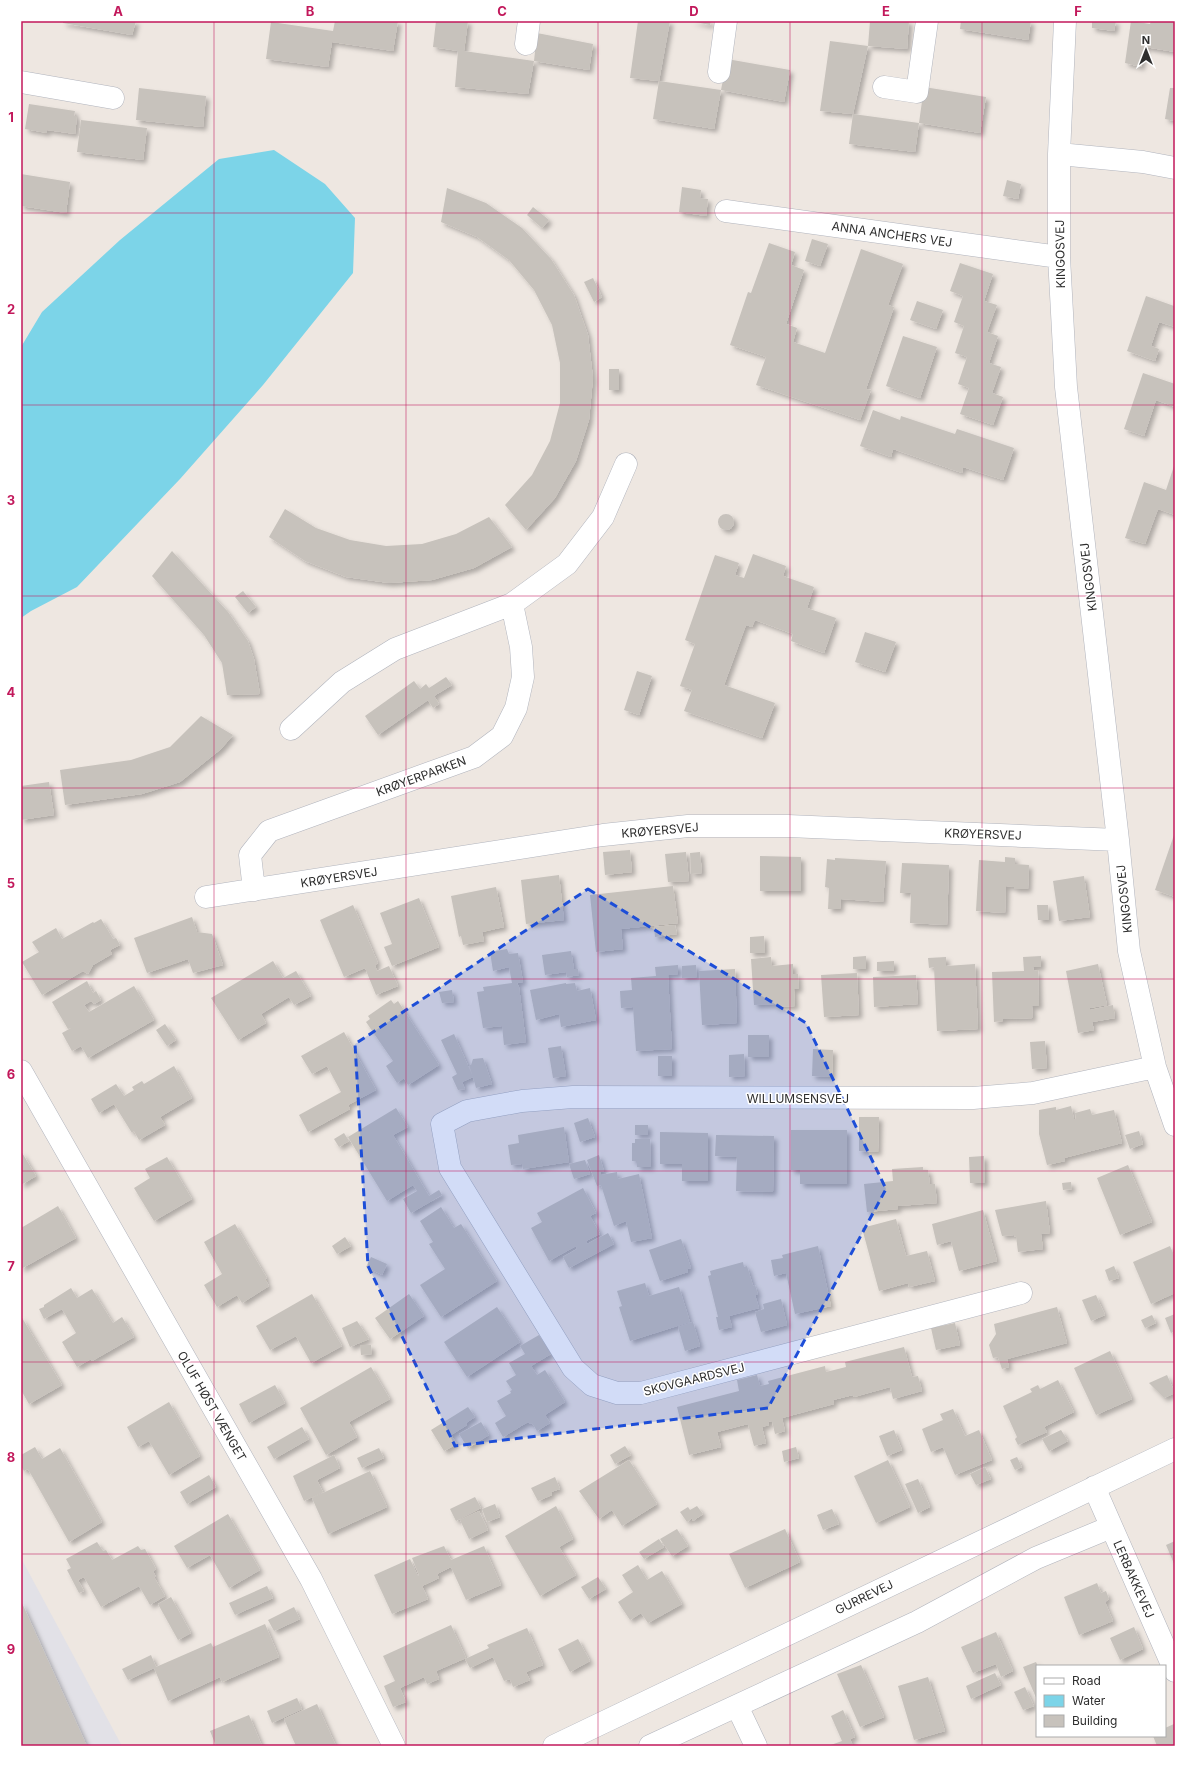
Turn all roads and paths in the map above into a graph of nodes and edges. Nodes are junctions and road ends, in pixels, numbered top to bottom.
1 (529, 21) edge
2 (726, 21) edge
3 (927, 21) edge
4 (1065, 21) edge
5 (526, 44) dead end
6 (719, 72) dead end
7 (21, 82) edge
8 (884, 87) dead end
9 (113, 98) dead end
10 (1059, 154) junction
11 (1175, 168) edge
12 (726, 211) dead end
13 (1059, 257) junction
14 (626, 464) dead end
15 (512, 604) junction
16 (291, 728) dead end
17 (1118, 840) junction
18 (254, 890) junction
19 (206, 897) dead end
20 (1155, 1067) junction
21 (21, 1072) edge
22 (442, 1124) joint
23 (1175, 1125) edge
24 (1021, 1293) dead end
25 (1175, 1449) edge
26 (1094, 1487) junction
27 (1111, 1527) junction
28 (1175, 1671) edge
29 (737, 1706) junction
30 (394, 1746) edge
31 (554, 1746) edge
32 (650, 1746) edge
33 (756, 1746) edge

1 - 5 street
2 - 6 street
3 - 8 street
4 - 10 street, KINGOSVEJ
7 - 9 street
10 - 11 street
10 - 13 street, KINGOSVEJ
12 - 13 street, ANNA ANCHERS VEJ
13 - 17 street, KINGOSVEJ
14 - 15 street
15 - 16 street
15 - 18 street, KRØYERPARKEN
17 - 18 street, KRØYERSVEJ
17 - 20 street, KINGOSVEJ
18 - 19 street, KRØYERSVEJ
20 - 22 street, WILLUMSENSVEJ
20 - 23 street, KINGOSVEJ
21 - 30 street, OLUF HØST VÆNGET
22 - 24 street, SKOVGAARDSVEJ
25 - 26 street, GURREVEJ
26 - 27 street, LERBAKKEVEJ
26 - 31 street, GURREVEJ
27 - 28 street, LERBAKKEVEJ
27 - 29 street
29 - 32 street
29 - 33 street

